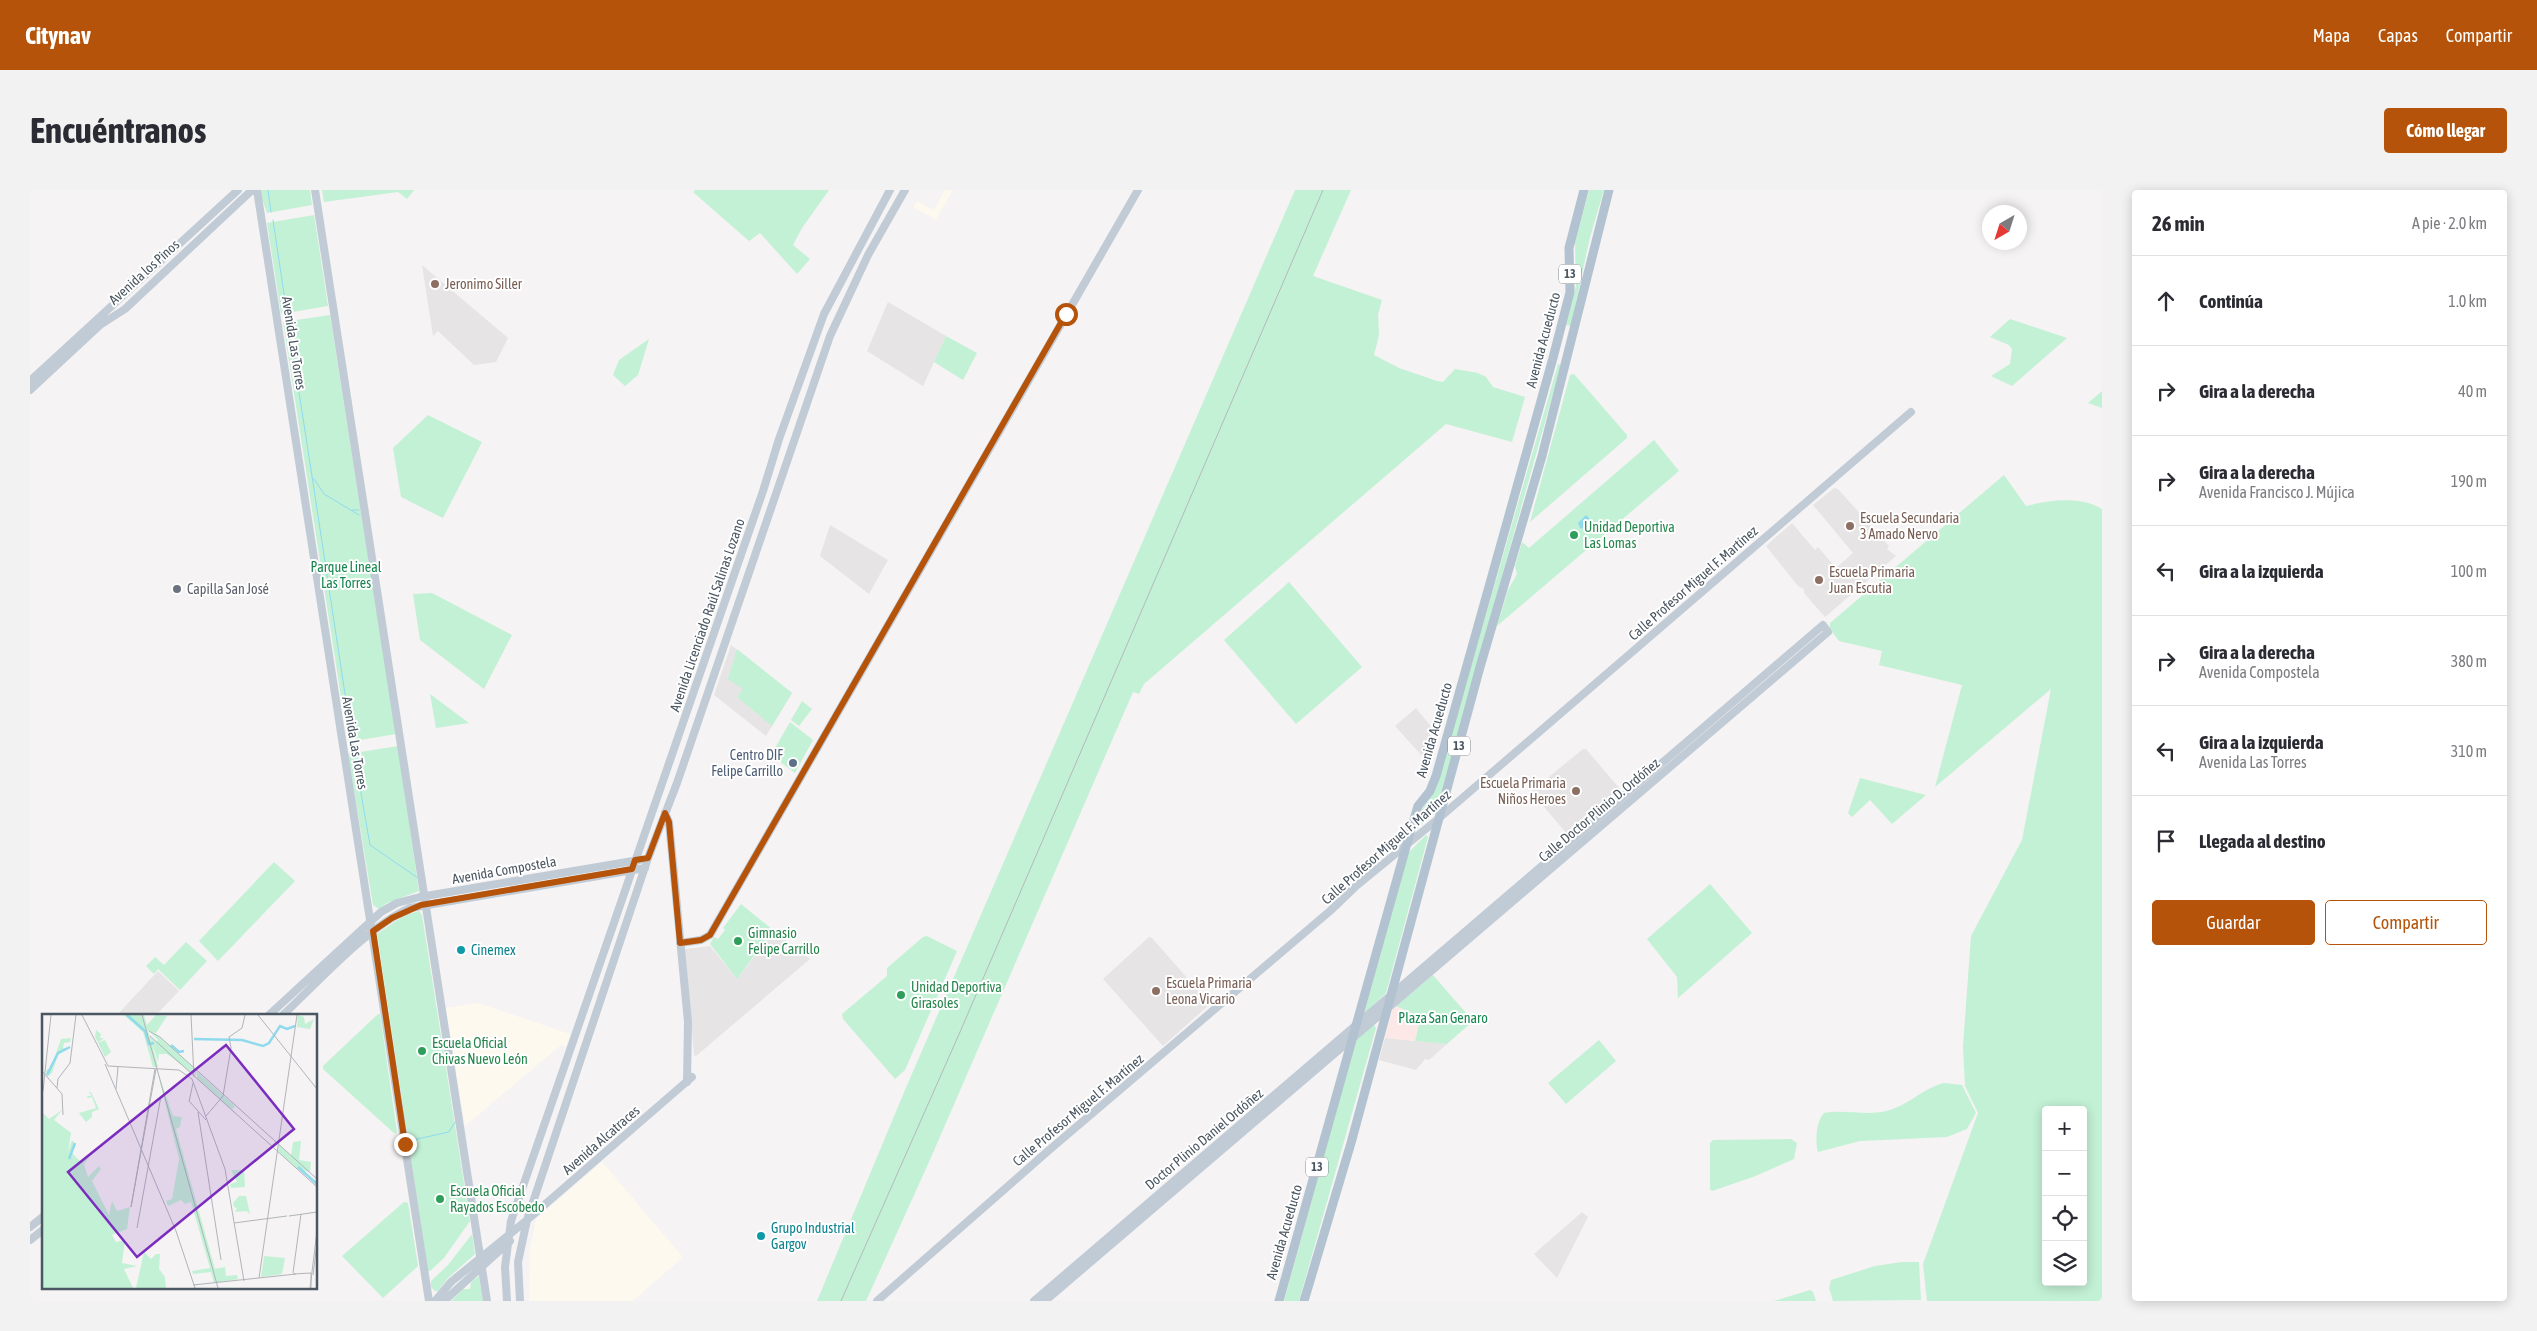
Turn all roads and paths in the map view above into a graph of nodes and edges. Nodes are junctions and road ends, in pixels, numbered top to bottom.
1 (238, 190) edge
2 (252, 190) edge
3 (258, 190) edge
4 (315, 190) edge
5 (890, 190) edge
6 (905, 190) edge
7 (1138, 190) edge
8 (1584, 190) edge
9 (1609, 190) edge
10 (152, 270) junction
11 (159, 276) junction
12 (30, 381) edge
13 (30, 390) edge
14 (1912, 412) dead end
15 (1826, 628) dead end
16 (665, 813) junction
17 (1605, 816) junction
18 (1438, 819) junction
19 (1406, 846) junction
20 (648, 858) junction
21 (635, 860) junction
22 (645, 868) junction
23 (632, 869) junction
24 (555, 878) junction
25 (426, 900) junction
26 (370, 921) junction
27 (373, 931) junction
28 (680, 943) junction
29 (1390, 995) junction
30 (1386, 1008) junction
31 (270, 1014) edge
32 (284, 1014) edge
33 (1355, 1026) junction
34 (1352, 1039) junction
35 (568, 1058) junction
36 (582, 1062) junction
37 (1230, 1138) junction
38 (527, 1178) junction
39 (533, 1212) junction
40 (42, 1218) edge
41 (527, 1220) junction
42 (30, 1227) edge
43 (42, 1231) edge
44 (509, 1233) junction
45 (30, 1240) edge
46 (508, 1242) junction
47 (480, 1258) junction
48 (481, 1267) junction
49 (506, 1284) junction
50 (429, 1301) edge
51 (435, 1301) edge
52 (444, 1301) edge
53 (487, 1301) edge
54 (507, 1301) edge
55 (520, 1301) edge
56 (877, 1301) edge
57 (1034, 1301) edge
58 (1045, 1301) edge
59 (1279, 1301) edge
60 (1304, 1301) edge

1 - 10 street, Avenida los Pinos
2 - 11 street, Avenida los Pinos
3 - 26 street, Avenida Las Torres
4 - 25 street
5 - 21 street, Avenida Licenciado Raúl Salinas Lozano
6 - 16 street, Avenida Licenciado Raúl Salinas Lozano
7 - 28 street
8 - 19 main road, Avenida Acueducto / 13
9 - 18 main road, Avenida Acueducto / 13
10 - 11 street
10 - 12 street, Avenida los Pinos
11 - 13 street, Avenida los Pinos
14 - 18 street, Calle Profesor Miguel F. Martínez
15 - 17 street, Calle Doctor Plinio D. Ordóñez
16 - 20 street, Avenida Licenciado Raúl Salinas Lozano
16 - 28 street
17 - 29 street, Calle Doctor Plinio D. Ordóñez
17 - 30 street, Calle Doctor Plinio D. Ordóñez
18 - 19 street, Calle Profesor Miguel F. Martínez
18 - 29 main road, Avenida Acueducto / 13
19 - 33 main road, Avenida Acueducto / 13
19 - 56 street, Calle Profesor Miguel F. Martínez
20 - 21 street, Avenida Compostela
20 - 22 street, Avenida Licenciado Raúl Salinas Lozano
21 - 23 street, Avenida Licenciado Raúl Salinas Lozano
21 - 24 street, Avenida Compostela
22 - 23 street, Avenida Compostela
22 - 36 street, Avenida Licenciado Raúl Salinas Lozano
23 - 24 street, Avenida Compostela
23 - 35 street, Avenida Licenciado Raúl Salinas Lozano
24 - 25 street, Avenida Compostela
25 - 26 street, Avenida Compostela
25 - 27 street, Avenida Compostela
25 - 47 street
26 - 27 street, Avenida Las Torres
26 - 31 street, Avenida Compostela
27 - 32 street, Avenida Compostela
27 - 50 street, Avenida Las Torres
28 - 39 street, Avenida Alcatraces
29 - 30 main road, Avenida Acueducto / 13
29 - 33 street, Doctor Plinio Daniel Ordóñez
30 - 34 street, Doctor Plinio Daniel Ordóñez
30 - 60 main road, Avenida Acueducto / 13
33 - 34 main road, Avenida Acueducto / 13
33 - 37 street, Doctor Plinio Daniel Ordóñez
34 - 37 street, Doctor Plinio Daniel Ordóñez
34 - 59 main road, Avenida Acueducto / 13
35 - 36 street
35 - 38 street, Avenida Licenciado Raúl Salinas Lozano
36 - 39 street, Avenida Licenciado Raúl Salinas Lozano
37 - 57 street, Doctor Plinio Daniel Ordóñez
37 - 58 street, Doctor Plinio Daniel Ordóñez
38 - 39 street
38 - 44 street
39 - 41 street, Avenida Alcatraces
40 - 42 street
41 - 44 street
41 - 46 street
41 - 55 street
43 - 45 street
44 - 46 street
44 - 47 street
46 - 48 street
46 - 49 street
47 - 48 street
47 - 51 street
48 - 49 street
48 - 52 street
48 - 53 street
49 - 54 street

